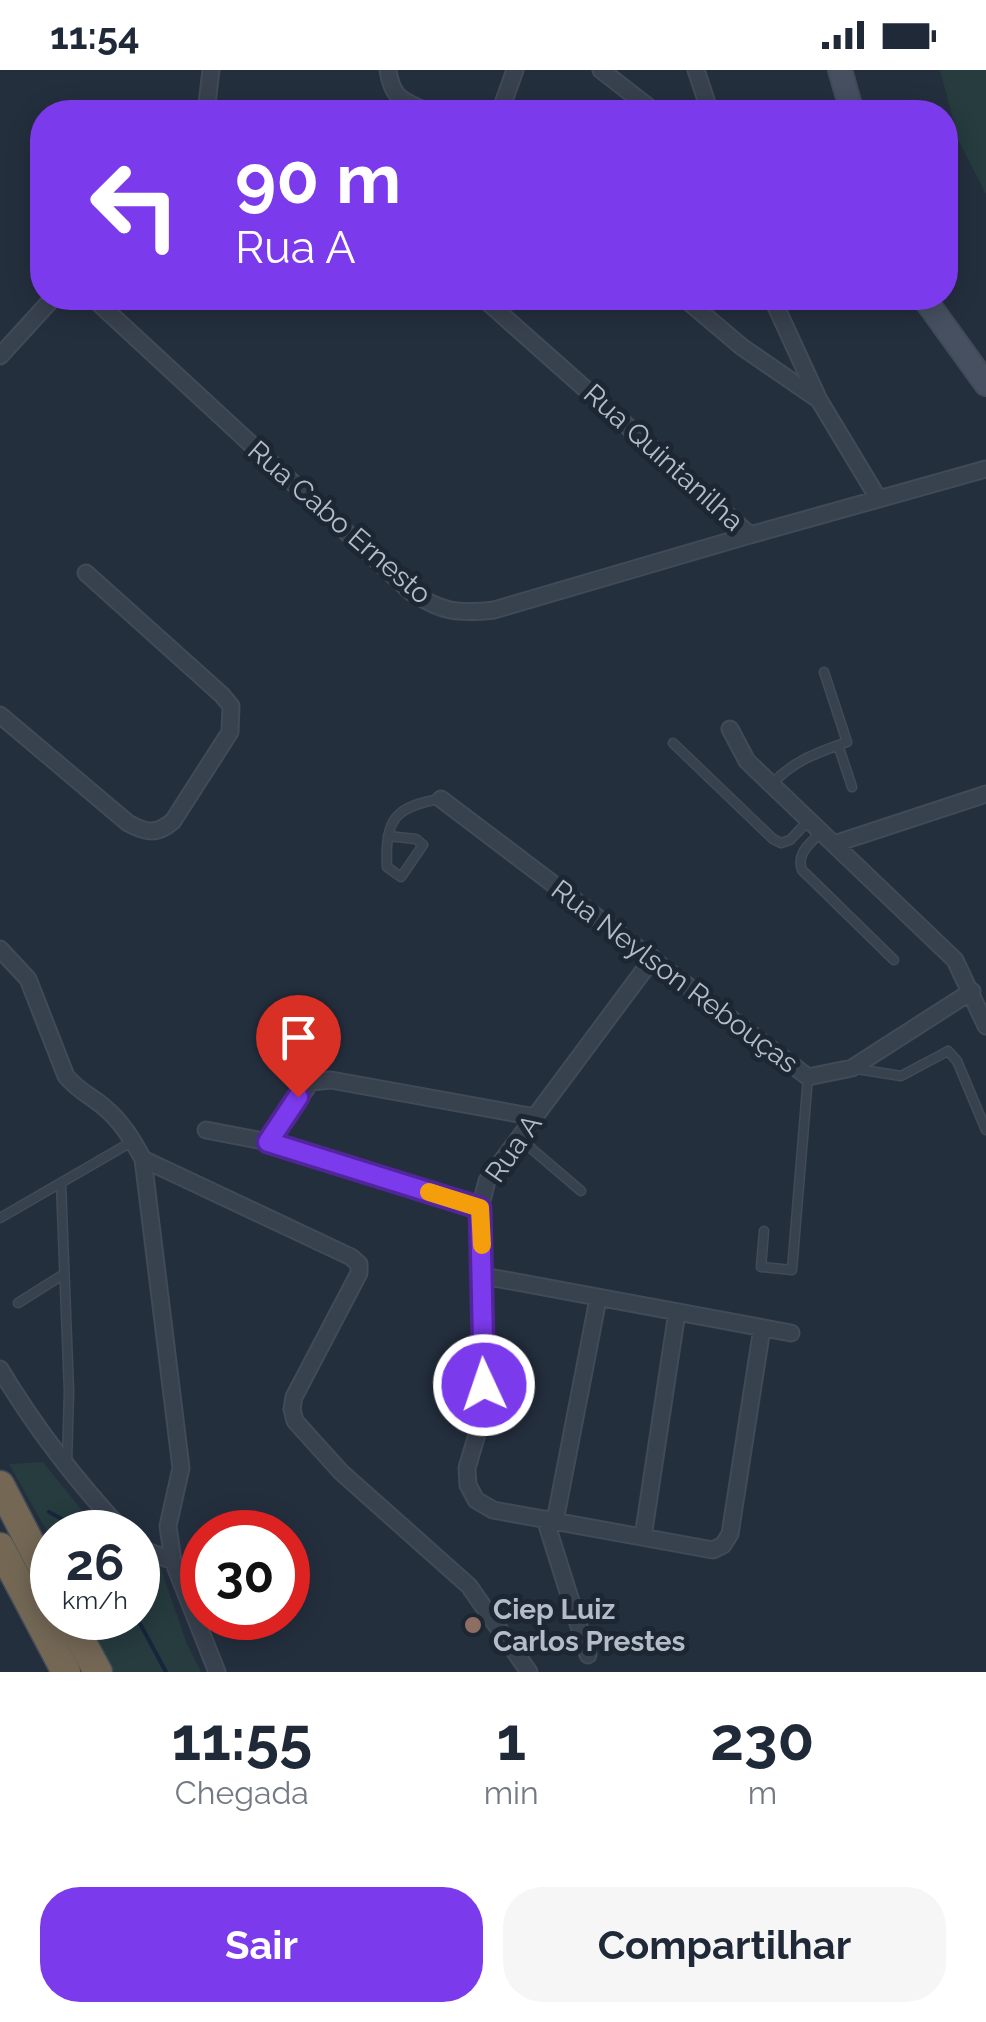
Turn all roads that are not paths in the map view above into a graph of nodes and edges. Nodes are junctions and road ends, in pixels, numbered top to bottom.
1 (211, 70) edge
2 (388, 70) edge
3 (516, 70) edge
4 (602, 70) edge
5 (696, 70) edge
6 (840, 70) edge
7 (207, 100) edge
8 (402, 100) edge
9 (505, 100) edge
10 (641, 100) edge
11 (706, 100) edge
12 (849, 100) edge
13 (41, 310) edge
14 (106, 310) edge
15 (497, 310) edge
16 (698, 310) edge
17 (778, 310) edge
18 (933, 310) edge
19 (2, 351) edge
20 (986, 384) edge
21 (819, 400) junction
22 (986, 470) edge
23 (878, 498) junction
24 (750, 534) junction
25 (86, 573) dead end
26 (824, 672) dead end
27 (0, 715) edge
28 (730, 729) dead end
29 (672, 743) dead end
30 (838, 745) junction
31 (772, 784) junction
32 (852, 787) dead end
33 (986, 794) edge
34 (441, 799) joint
35 (815, 826) junction
36 (388, 836) junction
37 (834, 844) junction
38 (0, 949) edge
39 (653, 958) junction
40 (894, 960) dead end
41 (972, 991) junction
42 (986, 1026) edge
43 (852, 1068) junction
44 (808, 1077) junction
45 (534, 1117) junction
46 (206, 1130) dead end
47 (986, 1130) edge
48 (518, 1138) junction
49 (133, 1141) junction
50 (268, 1142) junction
51 (142, 1159) junction
52 (61, 1183) junction
53 (581, 1191) dead end
54 (480, 1208) junction
55 (0, 1218) edge
56 (764, 1231) dead end
57 (64, 1274) junction
58 (484, 1276) junction
59 (598, 1298) junction
60 (18, 1303) dead end
61 (677, 1312) junction
62 (762, 1328) junction
63 (791, 1332) dead end
64 (0, 1368) edge
65 (67, 1470) junction
66 (0, 1485) edge
67 (104, 1510) edge
68 (550, 1520) junction
69 (644, 1536) junction
70 (30, 1543) edge
71 (0, 1546) edge
72 (160, 1556) edge
73 (173, 1561) junction
74 (81, 1640) edge
75 (588, 1655) dead end
76 (66, 1672) edge
77 (98, 1672) edge
78 (217, 1672) edge
79 (529, 1672) edge

1 - 7 street
2 - 8 street
3 - 9 street
4 - 10 street
5 - 11 street
6 - 12 main road
13 - 19 street
14 - 24 street, Rua Cabo Ernesto
15 - 24 street, Rua Quintanilha
16 - 21 street
17 - 21 street
18 - 20 main road
21 - 23 street
22 - 23 street, Rua Quintanilha
23 - 24 street, Rua Quintanilha
25 - 27 street
26 - 30 lane
28 - 31 street
29 - 35 lane
30 - 31 lane
30 - 32 lane
31 - 35 street
33 - 37 street
34 - 36 lane
34 - 39 street, Rua Neylson Rebouças
35 - 37 street
35 - 40 lane
36 - 36 lane
37 - 41 street
38 - 49 street
39 - 44 street, Rua Neylson Rebouças
39 - 45 street, Rua A
41 - 42 street
41 - 43 street, Rua Neylson Rebouças
43 - 44 street, Rua Neylson Rebouças
43 - 47 lane
44 - 56 lane
45 - 48 street, Rua A
45 - 50 street
46 - 50 street, Rua A
48 - 53 lane
48 - 54 street, Rua A
49 - 51 street
49 - 52 lane
50 - 54 street, Rua A
51 - 73 street
51 - 79 street
52 - 55 lane
52 - 57 lane
54 - 58 street
57 - 60 lane
57 - 65 lane
58 - 59 street
58 - 68 street
59 - 61 street
59 - 68 street
61 - 62 street
61 - 69 street
62 - 63 street
62 - 69 street
64 - 65 street
65 - 67 street
66 - 70 highway
68 - 69 street
68 - 75 street
71 - 76 highway
72 - 73 street
73 - 78 street
74 - 77 highway

